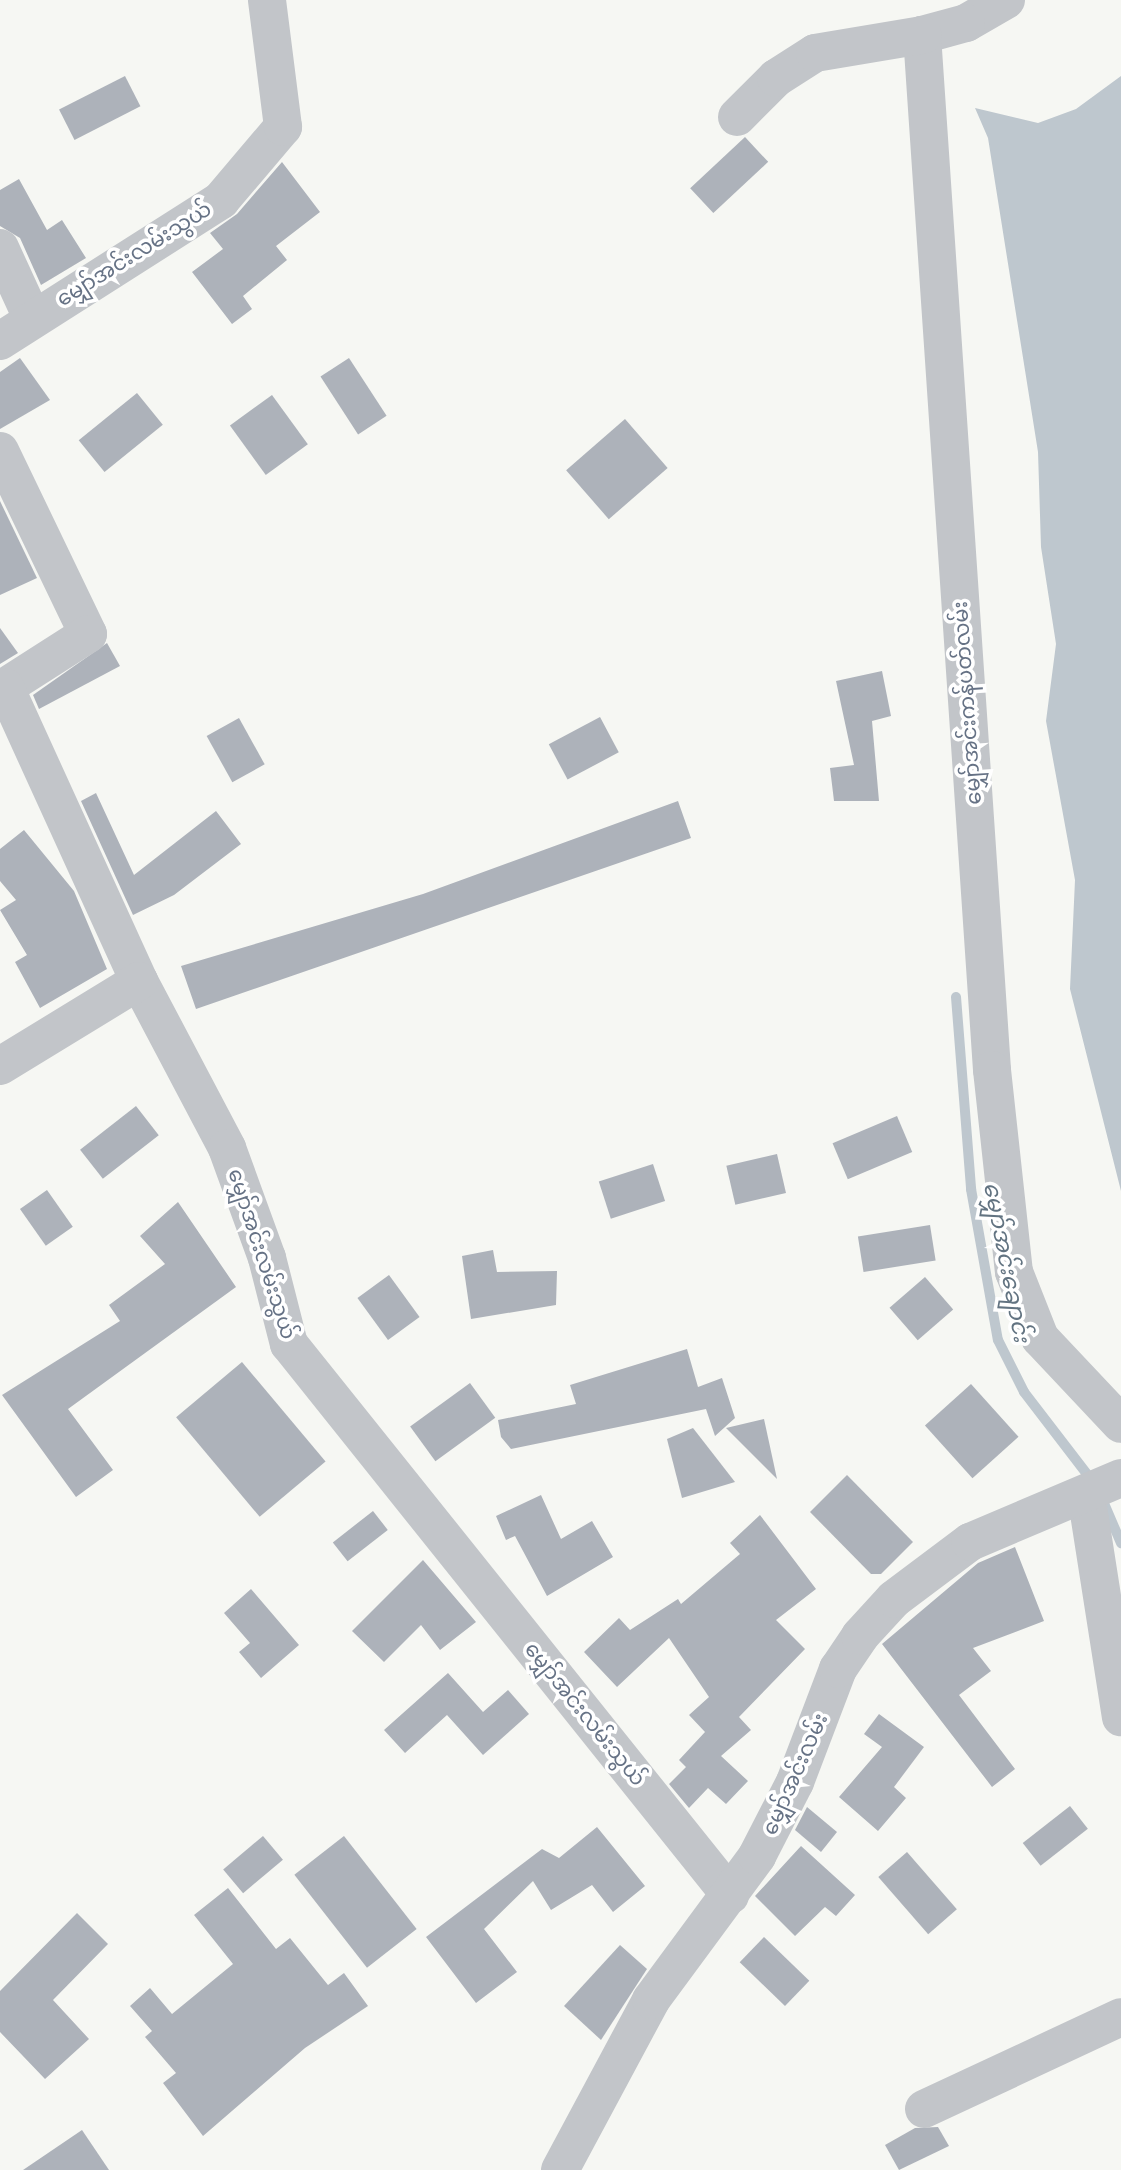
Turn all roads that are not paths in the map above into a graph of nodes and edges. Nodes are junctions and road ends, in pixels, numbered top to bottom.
1 (267, 0) edge
2 (1006, 0) edge
3 (922, 35) junction
4 (737, 117) dead end
5 (0, 248) edge
6 (32, 318) junction
7 (0, 341) edge
8 (0, 451) edge
9 (139, 981) junction
10 (0, 1066) edge
11 (1121, 1424) edge
12 (1121, 1478) edge
13 (1086, 1494) junction
14 (1121, 1717) edge
15 (730, 1895) junction
16 (1121, 2017) edge
17 (924, 2109) dead end
18 (560, 2170) edge

1 - 6 street, မျှော်အင်းလမ်းသွယ်
2 - 3 street
3 - 4 street
3 - 11 street, မျှော်အင်းကန်ပတ်လမ်း
5 - 6 street
6 - 7 street, မျှော်အင်းလမ်းသွယ်
8 - 9 street, မျှော်အင်းလမ်းသွယ်
9 - 10 street
9 - 15 street, မျှော်အင်းလမ်းသွယ်
12 - 13 street, မျှော်အင်းလမ်း
13 - 14 street
13 - 15 street, မျှော်အင်းလမ်း
15 - 18 street, မျှော်အင်းလမ်း
16 - 17 street

